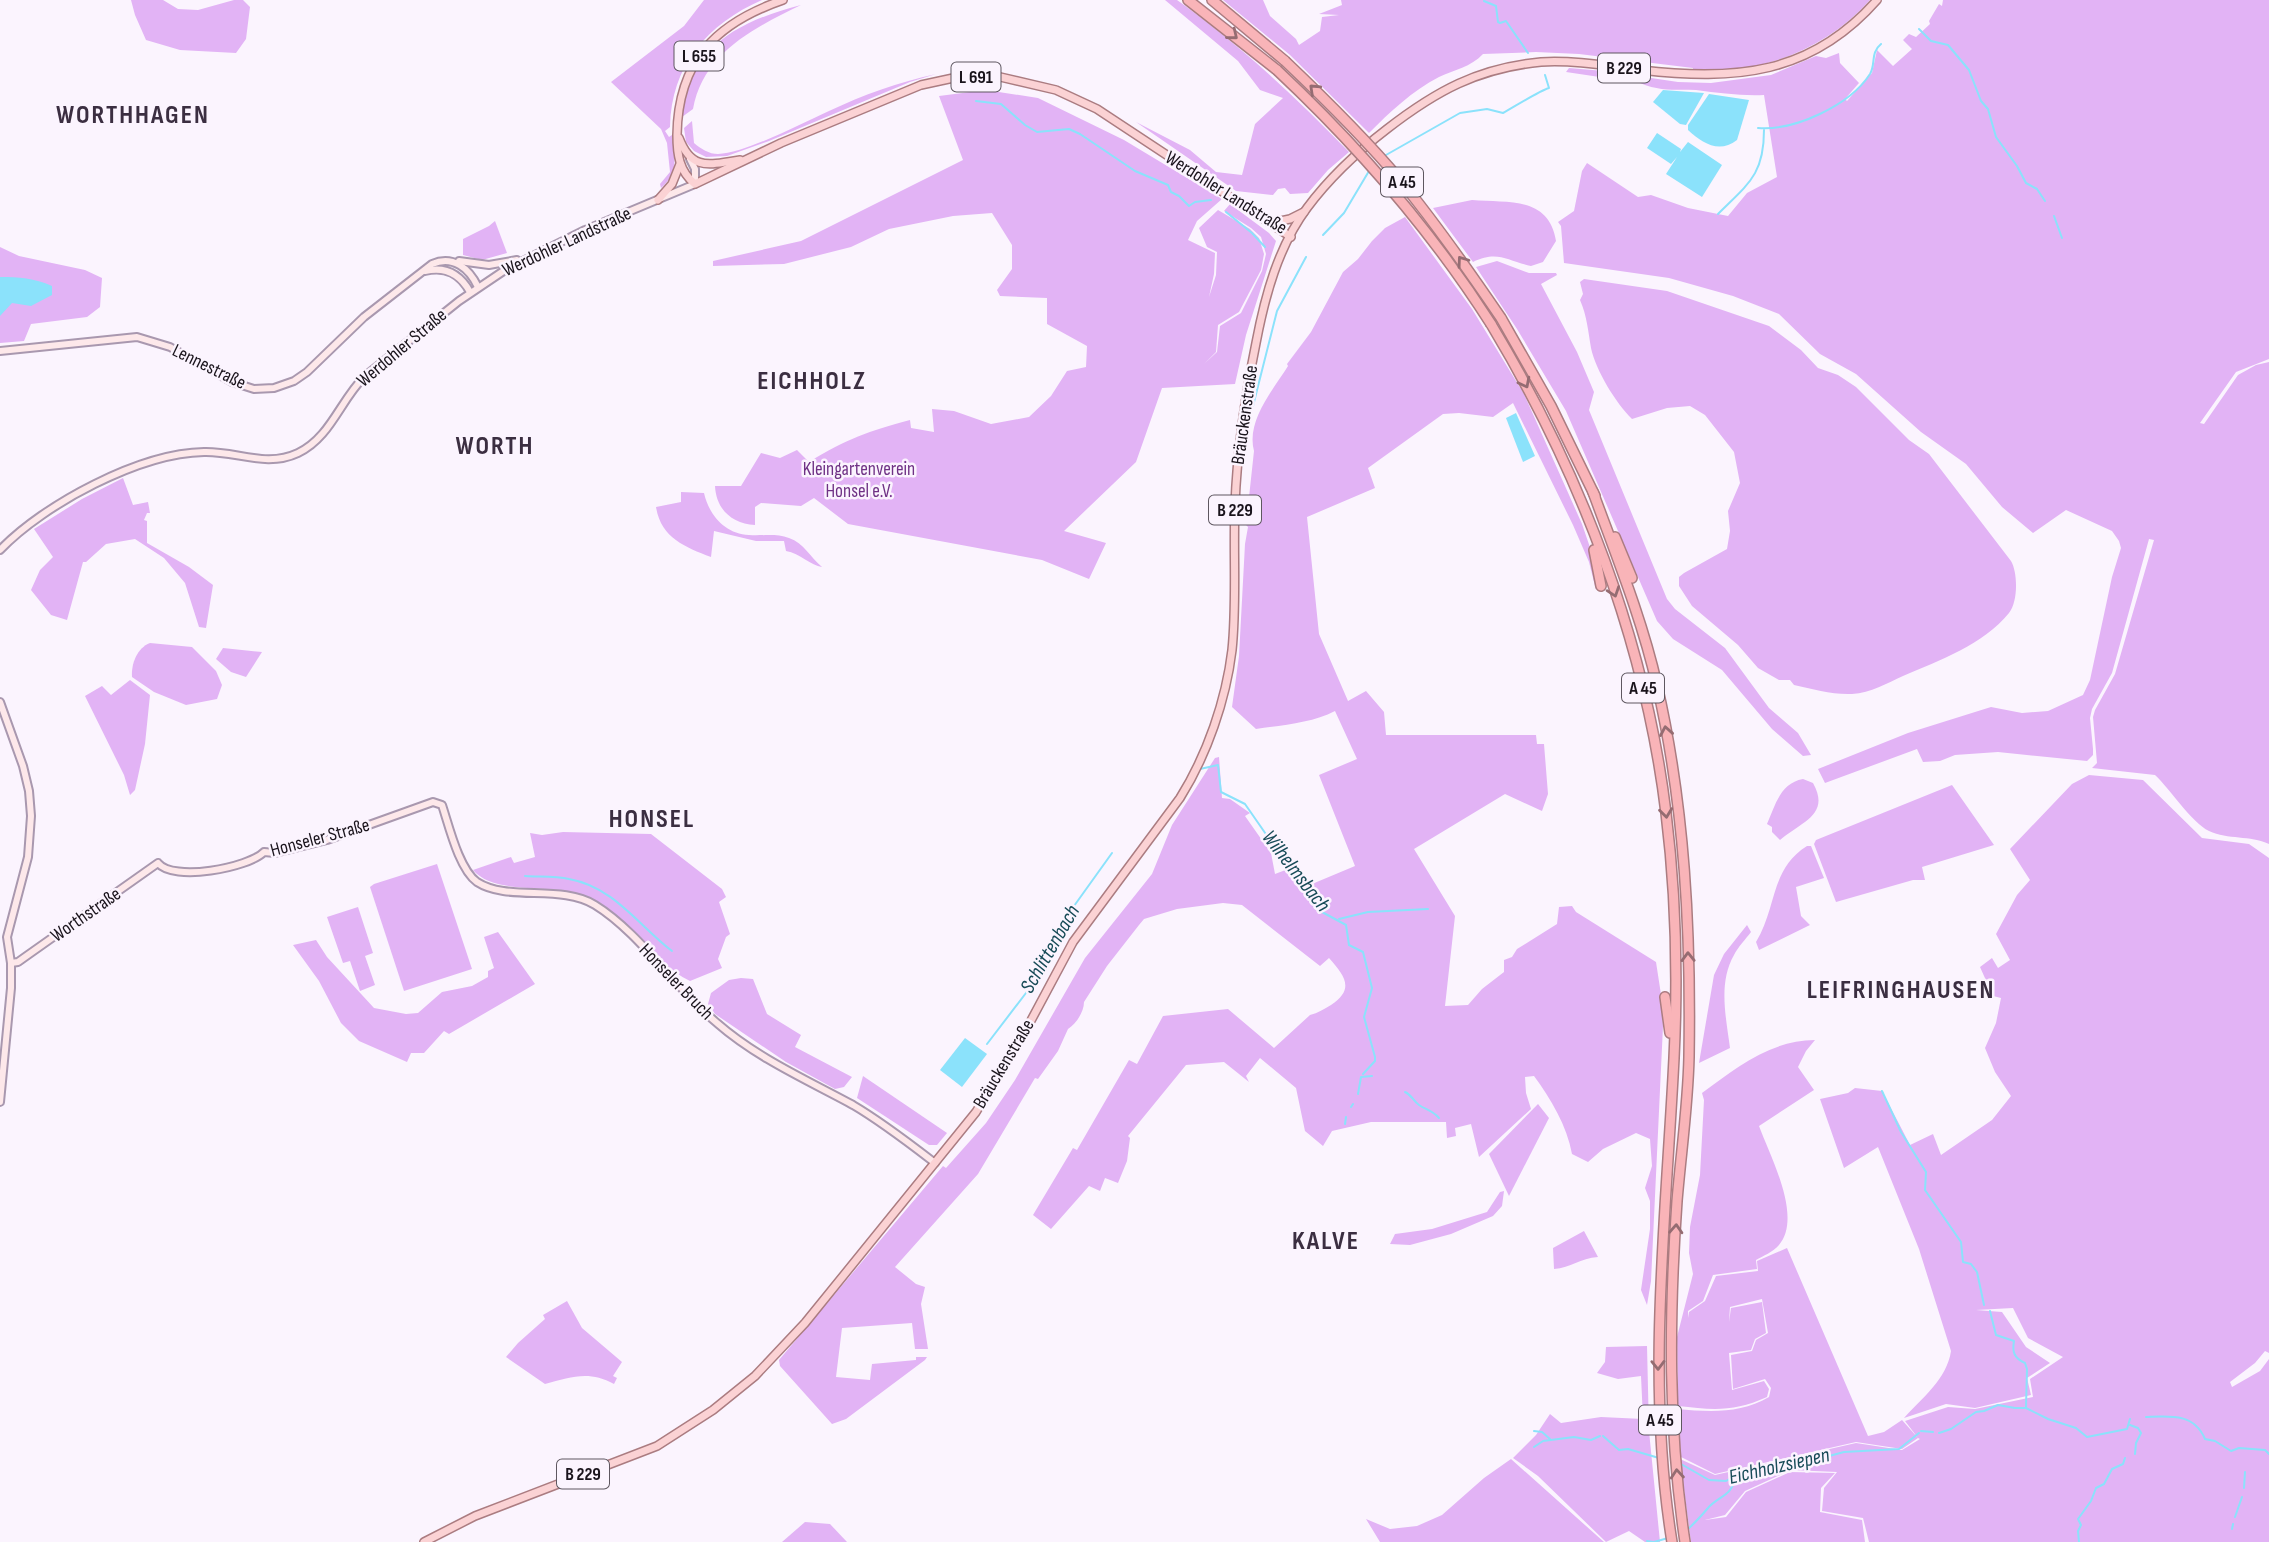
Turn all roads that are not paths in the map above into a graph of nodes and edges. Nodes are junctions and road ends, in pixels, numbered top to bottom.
1 (783, 0) edge
2 (1188, 0) edge
3 (1212, 0) edge
4 (1877, 0) edge
5 (677, 134) junction
6 (751, 158) junction
7 (690, 159) junction
8 (680, 163) junction
9 (695, 184) junction
10 (658, 200) junction
11 (1305, 211) junction
12 (1270, 223) junction
13 (1291, 237) junction
14 (526, 259) junction
15 (442, 260) junction
16 (420, 273) junction
17 (478, 287) junction
18 (470, 292) junction
19 (0, 351) edge
20 (1593, 492) junction
21 (1581, 498) junction
22 (0, 550) edge
23 (1632, 578) dead end
24 (1601, 586) dead end
25 (0, 702) edge
26 (442, 805) joint
27 (158, 863) joint
28 (11, 963) junction
29 (1665, 997) dead end
30 (1695, 997) dead end
31 (1674, 1060) junction
32 (1689, 1060) junction
33 (0, 1102) edge
34 (935, 1163) junction
35 (424, 1542) edge
36 (1672, 1542) edge
37 (1685, 1542) edge

1 - 5 main road, L 655
2 -> 21 highway, A 45, bridge
20 -> 3 highway, A 45, bridge
4 - 11 main road, Werdohler Landstraße / B 229
5 - 7 main road
5 - 8 main road
6 - 7 main road, L 691
6 - 9 main road, Werdohler Landstraße / L 691
6 - 12 main road, Werdohler Landstraße / L 691
7 - 9 street
8 - 9 main road
8 - 10 main road
9 - 10 street, L 691
10 - 14 street, Werdohler Landstraße / L 691
11 - 12 main road
11 - 13 main road, Werdohler Landstraße / B 229
12 - 13 main road, Werdohler Landstraße / L 691
13 - 34 main road, Bräuckenstraße / B 229
14 - 15 street
14 - 17 street, Werdohler Landstraße / L 691
15 - 16 street, Lennestraße
15 - 17 street
16 - 18 street
16 - 19 street, Lennestraße
17 - 18 street, Werdohler Straße
18 - 22 street, Werdohler Straße
20 - 23 highway
32 -> 20 highway, A 45
21 - 24 highway
21 -> 31 highway, A 45
25 - 28 street
26 - 27 street, Honseler Straße
26 - 34 street, Honseler Bruch
27 - 28 street, Worthstraße
28 - 33 street
29 - 31 highway
30 - 32 highway
31 -> 36 highway, A 45
37 -> 32 highway, A 45
34 - 35 main road, Bräuckenstraße / B 229

